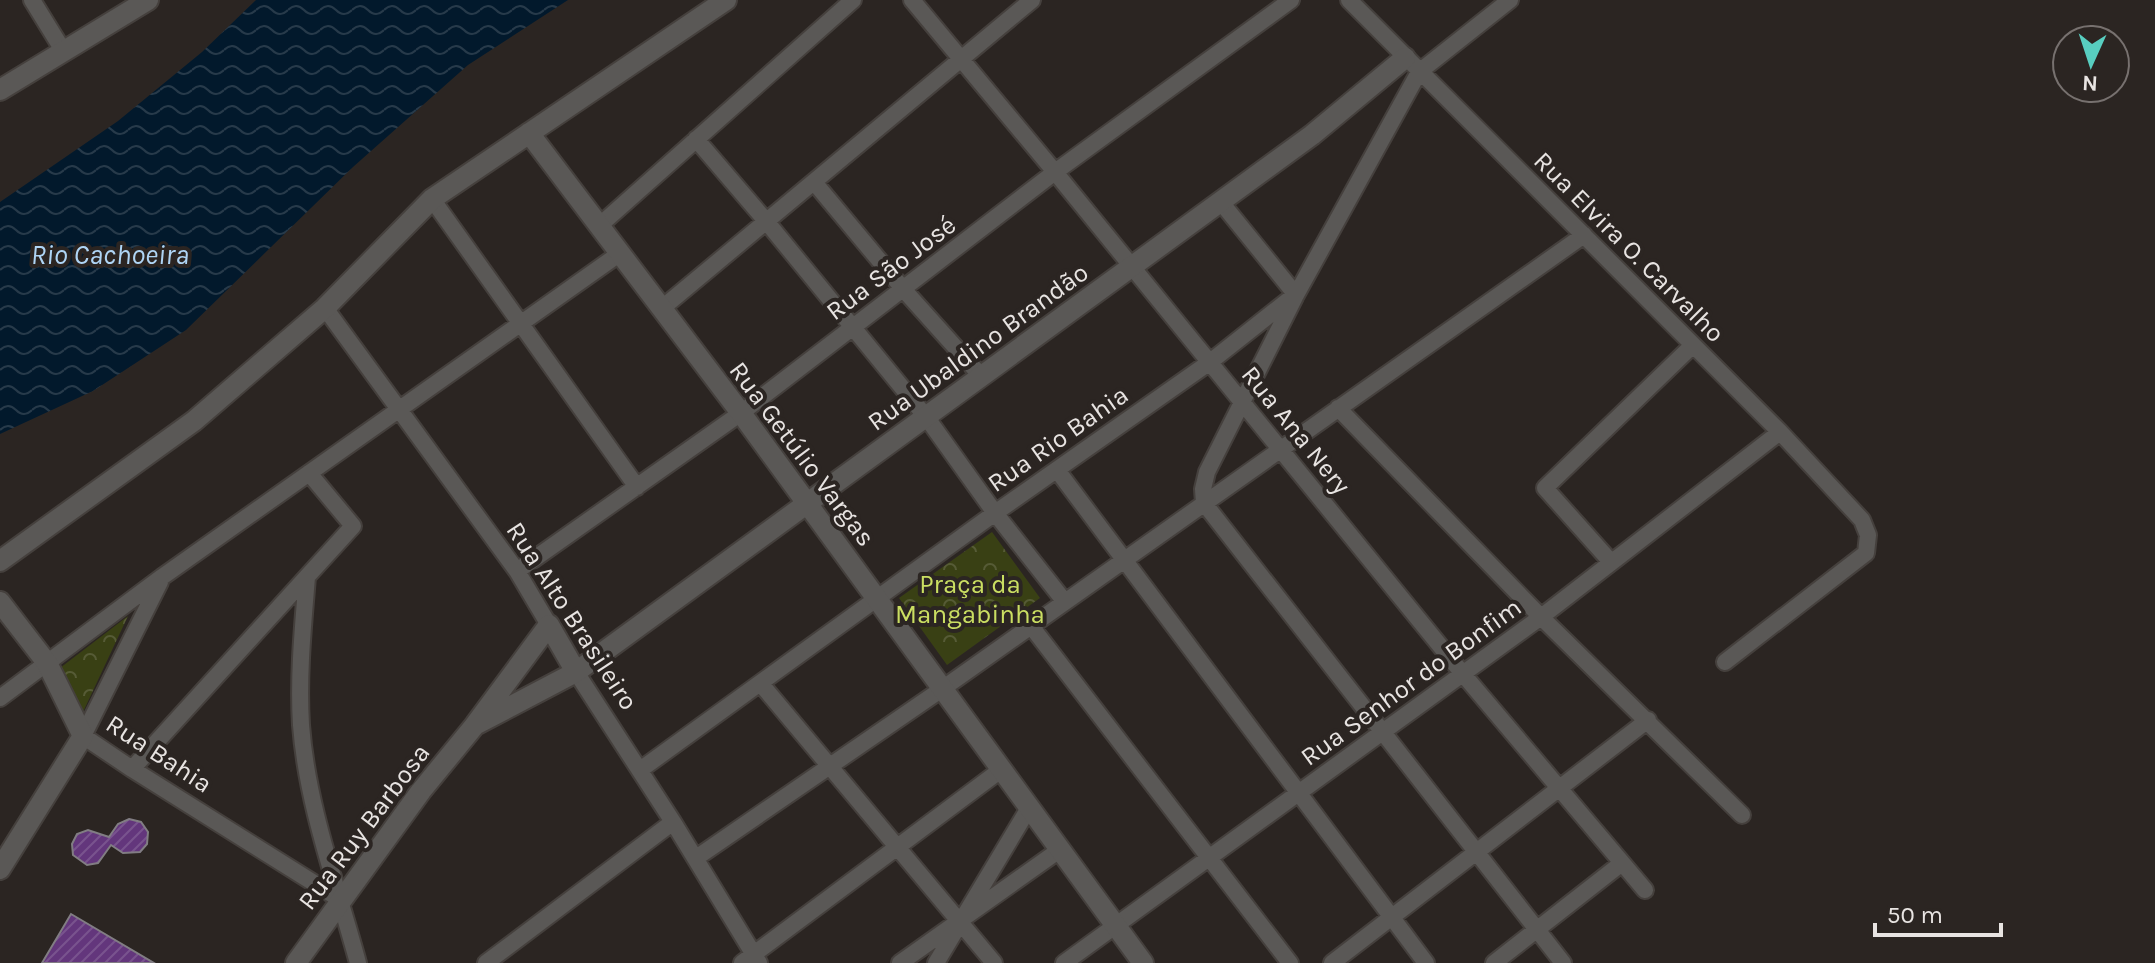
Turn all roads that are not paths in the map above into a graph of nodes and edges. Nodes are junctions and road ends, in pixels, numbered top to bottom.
1 (32, 0) edge
2 (148, 0) edge
3 (726, 0) edge
4 (912, 0) edge
5 (1032, 0) edge
6 (1291, 0) edge
7 (1349, 0) edge
8 (1510, 0) edge
9 (841, 3) edge
10 (64, 52) junction
11 (961, 60) junction
12 (1412, 65) junction
13 (0, 90) edge
14 (529, 133) junction
15 (696, 139) junction
16 (1055, 172) junction
17 (814, 182) junction
18 (432, 199) junction
19 (1220, 201) junction
20 (766, 221) junction
21 (599, 226) junction
22 (1584, 235) junction
23 (619, 254) junction
24 (1132, 266) junction
25 (904, 290) junction
26 (1296, 295) junction
27 (325, 308) junction
28 (661, 309) junction
29 (520, 324) junction
30 (853, 326) junction
31 (1693, 345) junction
32 (1210, 362) junction
33 (982, 377) junction
34 (1241, 401) junction
35 (1338, 408) junction
36 (398, 410) junction
37 (741, 413) junction
38 (927, 418) junction
39 (1780, 432) junction
40 (1280, 449) junction
41 (1057, 470) junction
42 (309, 473) junction
43 (637, 487) junction
44 (1204, 503) junction
45 (807, 505) junction
46 (995, 513) junction
47 (1125, 560) junction
48 (0, 561) edge
49 (1611, 562) junction
50 (517, 571) junction
51 (162, 577) junction
52 (307, 577) junction
53 (877, 598) junction
54 (0, 602) edge
55 (1065, 602) junction
56 (1541, 617) junction
57 (549, 625) junction
58 (1031, 626) junction
59 (1725, 662) dead end
60 (47, 663) junction
61 (576, 672) junction
62 (1463, 674) junction
63 (761, 684) junction
64 (942, 689) junction
65 (0, 698) edge
66 (1648, 720) junction
67 (475, 725) junction
68 (1382, 732) junction
69 (83, 736) junction
70 (831, 767) junction
71 (132, 769) junction
72 (1002, 769) junction
73 (640, 770) junction
74 (1560, 790) junction
75 (1299, 794) junction
76 (1029, 808) junction
77 (1742, 815) dead end
78 (673, 822) junction
79 (897, 847) junction
80 (1058, 851) junction
81 (1477, 853) junction
82 (1209, 857) junction
83 (696, 858) junction
84 (1622, 863) junction
85 (0, 869) edge
86 (1645, 890) dead end
87 (341, 900) junction
88 (1391, 917) junction
89 (959, 921) junction
90 (1115, 927) junction
91 (1538, 931) junction
92 (751, 960) edge
93 (296, 963) edge
94 (358, 963) edge
95 (486, 963) edge
96 (900, 963) edge
97 (936, 963) edge
98 (994, 963) edge
99 (1064, 963) edge
100 (1143, 963) edge
101 (1290, 963) edge
102 (1332, 963) edge
103 (1426, 963) edge
104 (1494, 963) edge
105 (1563, 963) edge

1 - 10 street
2 - 10 street
3 - 14 street
4 - 11 street, Rua Ana Nery
5 - 11 street
6 - 16 street, Rua São José
7 - 12 street, Rua Elvira O. Carvalho
8 - 12 street
9 - 15 street
10 - 13 street
11 - 16 street, Rua Ana Nery
11 - 17 street
12 - 19 street, Rua Ubaldino Brandão
12 - 22 street, Rua Elvira O. Carvalho
12 - 26 street, Rua Rio Bahia
14 - 18 street
14 - 21 street, Rua Getúlio Vargas
15 - 20 street
15 - 21 street
16 - 24 street, Rua Ana Nery
16 - 25 street, Rua São José
17 - 20 street
17 - 25 street
18 - 27 street
18 - 29 street
19 - 24 street, Rua Ubaldino Brandão
19 - 26 street
20 - 28 street
20 - 30 street
21 - 23 street, Rua Getúlio Vargas
22 - 31 street, Rua Elvira O. Carvalho
22 - 35 street
23 - 28 street, Rua Getúlio Vargas
23 - 29 street
24 - 32 street, Rua Ana Nery
24 - 33 street, Rua Ubaldino Brandão
25 - 30 street, Rua São José
25 - 33 street
26 - 32 street, Rua Rio Bahia
26 - 34 street
27 - 36 street, Rua Alto Brasileiro
27 - 48 street
28 - 37 street, Rua Getúlio Vargas
29 - 36 street
29 - 43 street
30 - 37 street, Rua São José
30 - 38 street
31 - 39 street, Rua Elvira O. Carvalho
31 - 49 street
32 - 34 street, Rua Ana Nery
32 - 41 street, Rua Rio Bahia
33 - 38 street, Rua Ubaldino Brandão
34 - 40 street, Rua Ana Nery
34 - 44 street
35 - 40 street
35 - 56 street
36 - 42 street
36 - 50 street, Rua Alto Brasileiro
37 - 43 street, Rua São José
37 - 45 street, Rua Getúlio Vargas
38 - 45 street, Rua Ubaldino Brandão
38 - 46 street
39 - 49 street, Rua Senhor do Bonfim
39 - 59 street, Rua Elvira O. Carvalho
40 - 44 street
40 - 62 street, Rua Ana Nery
41 - 46 street, Rua Rio Bahia
41 - 47 street
42 - 51 street
42 - 52 street
43 - 50 street, Rua São José
44 - 47 street
44 - 68 street
45 - 53 street, Rua Getúlio Vargas
45 - 61 street, Rua Ubaldino Brandão
46 - 53 street, Rua Rio Bahia
46 - 55 street
47 - 55 street
47 - 75 street
49 - 56 street, Rua Senhor do Bonfim
50 - 57 street, Rua Alto Brasileiro
51 - 60 street
51 - 69 street
52 - 71 street
52 - 87 street
53 - 63 street, Rua Rio Bahia
53 - 64 street, Rua Getúlio Vargas
54 - 60 street, Rua Bahia
55 - 58 street
56 - 62 street, Rua Senhor do Bonfim
56 - 66 street
57 - 61 street, Rua Alto Brasileiro
57 - 67 street, Rua Ruy Barbosa
58 - 64 street
58 - 82 street
60 - 65 street
60 - 69 street, Rua Bahia
61 - 67 street, Rua Ruy Barbosa
61 - 73 street, Rua Alto Brasileiro
62 - 68 street, Rua Senhor do Bonfim
62 - 74 street, Rua Ana Nery
63 - 70 street
63 - 73 street, Rua Rio Bahia
64 - 70 street
64 - 72 street, Rua Getúlio Vargas
66 - 74 street
66 - 77 street
67 - 87 street, Rua Ruy Barbosa
68 - 75 street, Rua Senhor do Bonfim
68 - 81 street
69 - 71 street, Rua Bahia
69 - 85 street
70 - 79 street
70 - 83 street
71 - 87 street, Rua Bahia
72 - 76 street, Rua Getúlio Vargas
72 - 79 street
73 - 78 street, Rua Alto Brasileiro
74 - 81 street
74 - 84 street, Rua Ana Nery
75 - 82 street, Rua Senhor do Bonfim
75 - 88 street
76 - 80 street, Rua Getúlio Vargas
76 - 89 street
78 - 83 street, Rua Alto Brasileiro
78 - 95 street
79 - 89 street
79 - 92 street
80 - 89 street
80 - 90 street, Rua Getúlio Vargas
81 - 88 street
81 - 91 street
82 - 90 street, Rua Senhor do Bonfim
82 - 101 street
83 - 92 street, Rua Alto Brasileiro
84 - 86 street, Rua Ana Nery
84 - 91 street
87 - 93 street, Rua Ruy Barbosa
87 - 94 street
88 - 102 street
88 - 103 street
89 - 96 street
89 - 97 street
89 - 98 street
90 - 99 street, Rua Senhor do Bonfim
90 - 100 street, Rua Getúlio Vargas
91 - 104 street
91 - 105 street

